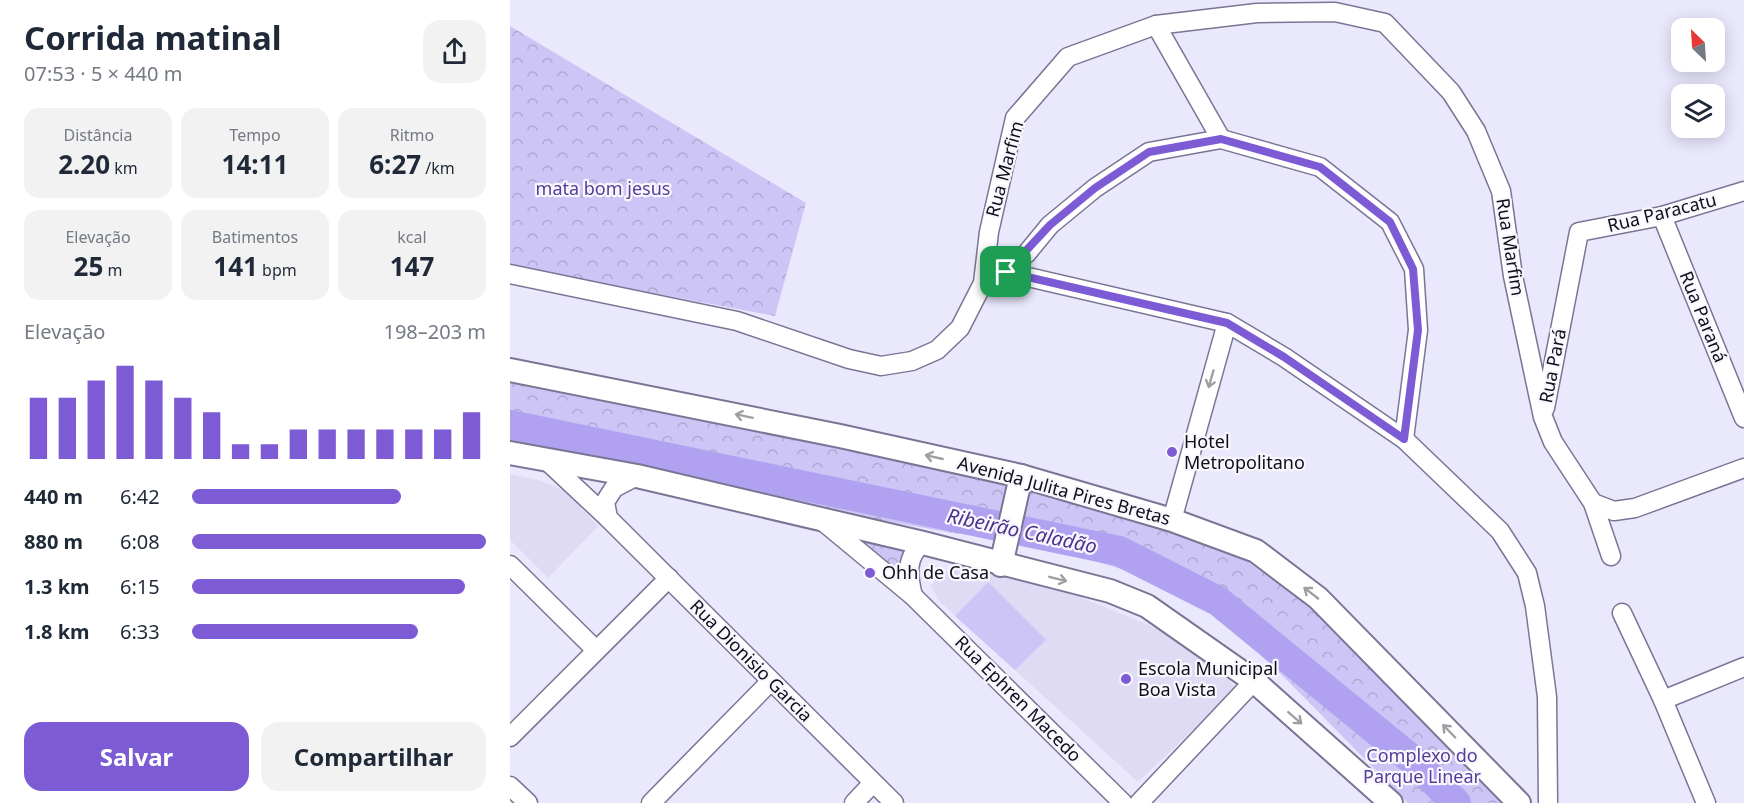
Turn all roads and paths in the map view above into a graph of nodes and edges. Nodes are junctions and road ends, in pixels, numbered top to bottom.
1 (1156, 25) junction
2 (1221, 139) junction
3 (1744, 191) edge
4 (1662, 216) junction
5 (1579, 232) joint
6 (1006, 272) junction
7 (510, 274) edge
8 (983, 283) junction
9 (1227, 323) junction
10 (510, 370) edge
11 (1543, 417) junction
12 (1744, 418) edge
13 (1404, 439) junction
14 (510, 453) edge
15 (545, 459) junction
16 (1744, 468) edge
17 (637, 476) junction
18 (1021, 476) junction
19 (1593, 503) junction
20 (608, 518) junction
21 (820, 519) junction
22 (1172, 520) junction
23 (923, 543) junction
24 (1003, 554) junction
25 (1611, 556) dead end
26 (510, 565) edge
27 (669, 578) junction
28 (913, 596) junction
29 (1623, 614) dead end
30 (595, 649) junction
31 (1744, 667) edge
32 (771, 681) junction
33 (1254, 681) junction
34 (1663, 700) junction
35 (510, 737) edge
36 (873, 783) junction
37 (510, 786) edge
38 (528, 803) edge
39 (651, 803) edge
40 (854, 803) edge
41 (894, 803) edge
42 (1123, 803) edge
43 (1139, 803) edge
44 (1391, 803) edge
45 (1519, 803) edge
46 (1548, 803) edge
47 (1706, 803) edge

1 - 2 street
1 - 8 street, Rua Marfim
1 - 11 street, Rua Marfim
2 - 6 street
2 - 13 street
3 - 4 street, Rua Paracatu
4 - 5 street, Rua Paracatu
4 - 12 street, Rua Paraná
5 - 11 street, Rua Pará
6 - 8 street
6 - 9 street
7 - 8 street, Rua Marfim
9 - 13 street
9 -> 22 street
18 -> 10 main road, Avenida Julita Pires Bretas
11 - 19 street, Rua Pará
13 - 46 street
14 - 15 main road
15 - 17 main road
15 - 20 street, Rua Dionisio Garcia
16 - 19 street
17 - 20 street
17 - 21 main road
18 - 22 main road, Avenida Julita Pires Bretas
18 - 24 main road
19 - 25 street, Rua Pará
20 - 27 street, Rua Dionisio Garcia
21 - 23 main road
21 - 28 street, Rua Ephren Macedo
45 -> 22 main road, Avenida Julita Pires Bretas
23 - 24 main road
23 - 28 street
24 -> 33 main road
26 - 30 street
27 - 30 street
27 - 32 street, Rua Dionisio Garcia
28 - 42 street, Rua Ephren Macedo
29 - 34 street
30 - 35 street
31 - 34 street
32 - 36 street, Rua Dionisio Garcia
32 - 39 street
33 - 43 street
33 -> 44 main road
34 - 47 street
36 - 40 street
36 - 41 street, Rua Dionisio Garcia
37 - 38 street

